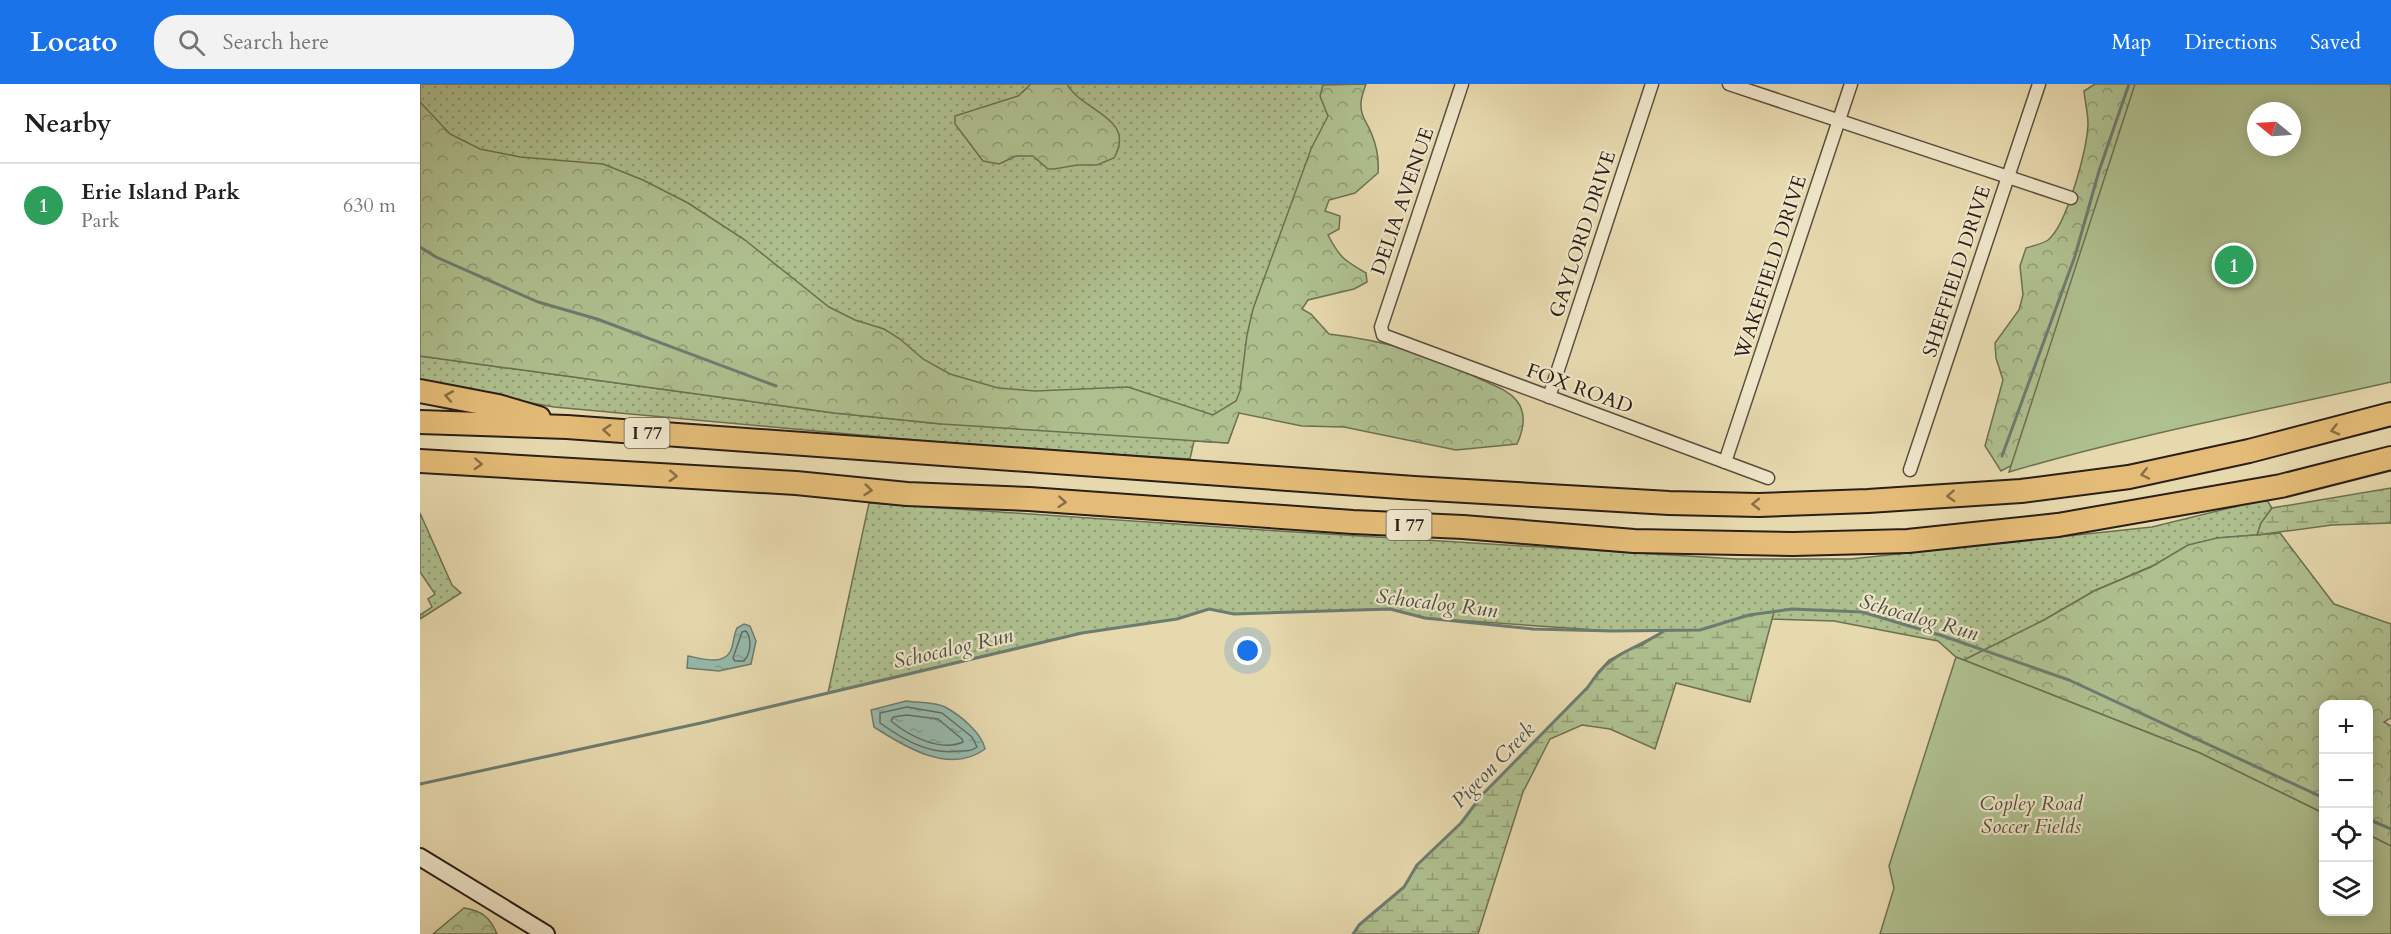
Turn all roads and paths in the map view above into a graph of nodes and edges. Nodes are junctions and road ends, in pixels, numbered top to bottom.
1 (1462, 84) edge
2 (1652, 84) edge
3 (1729, 84) edge
4 (1851, 84) edge
5 (2040, 84) edge
6 (1839, 120) junction
7 (2008, 178) junction
8 (2071, 198) dead end
9 (1380, 331) joint
10 (420, 391) edge
11 (1549, 397) junction
12 (2391, 414) edge
13 (420, 422) edge
14 (567, 427) junction
15 (2391, 458) edge
16 (420, 461) edge
17 (1725, 462) junction
18 (1910, 470) dead end
19 (1768, 478) dead end
20 (420, 857) edge
21 (546, 934) edge

1 - 9 street, DELIA AVENUE
2 - 11 street, GAYLORD DRIVE
3 - 6 street
4 - 6 street, WAKEFIELD DRIVE
5 - 7 street, SHEFFIELD DRIVE
6 - 7 street
6 - 17 street, WAKEFIELD DRIVE
7 - 8 street
7 - 18 street, SHEFFIELD DRIVE
9 - 11 street, FOX ROAD
14 -> 10 highway
11 - 17 street, FOX ROAD
12 -> 14 highway, I 77
13 - 14 highway, I 77
16 -> 15 highway, I 77
17 - 19 street, FOX ROAD
20 - 21 street

